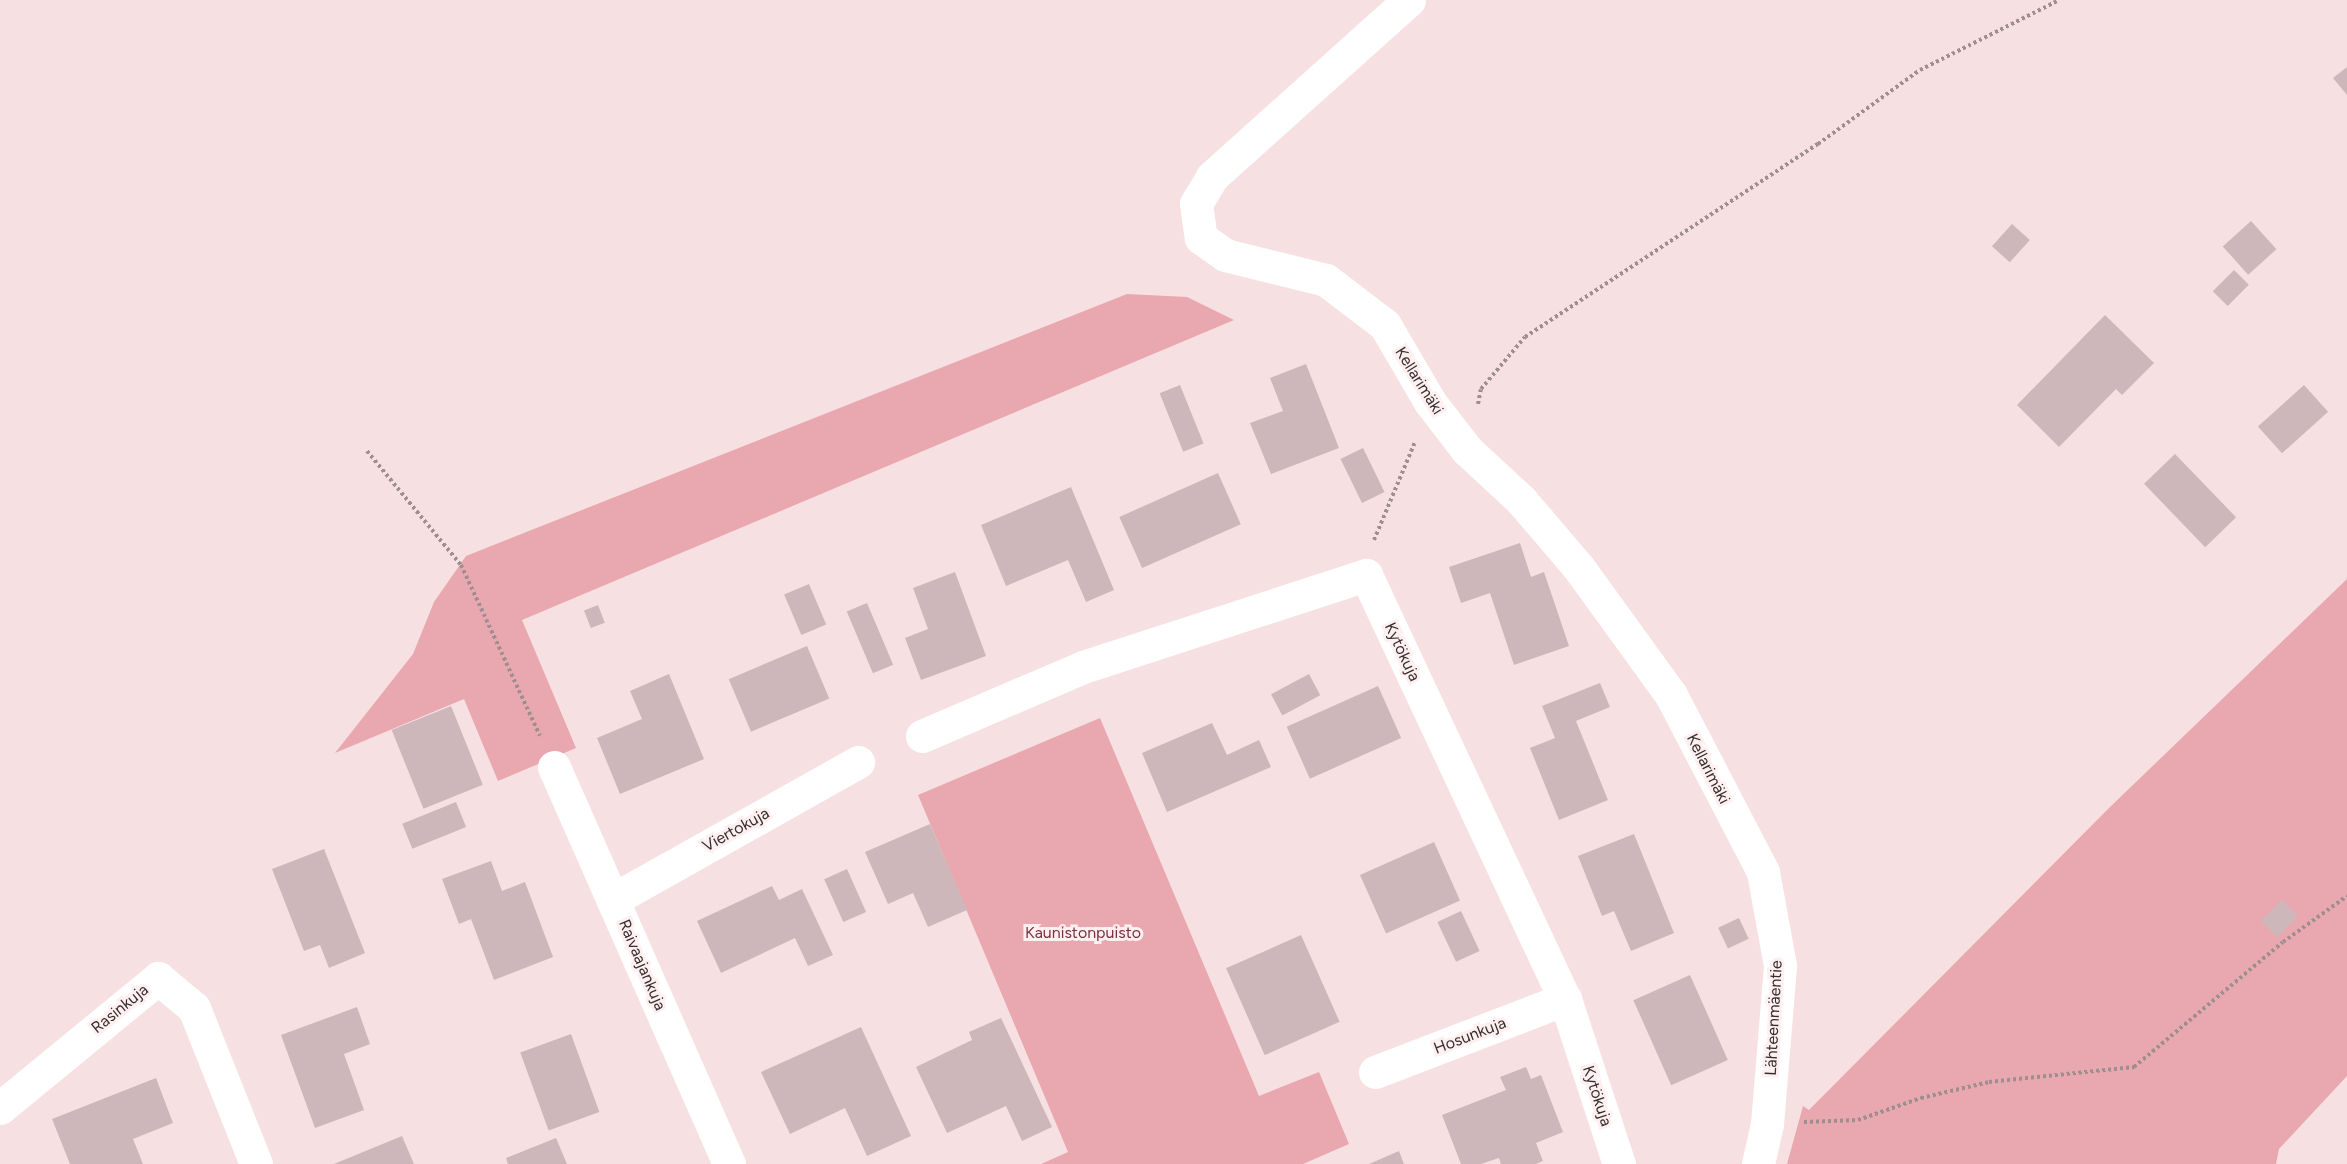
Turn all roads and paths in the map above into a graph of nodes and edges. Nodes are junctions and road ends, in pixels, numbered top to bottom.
1 (1408, 0) edge
2 (2059, 0) edge
3 (1430, 402) junction
4 (1467, 450) junction
5 (367, 451) dead end
6 (1366, 575) junction
7 (921, 736) dead end
8 (858, 762) dead end
9 (554, 767) joint
10 (1763, 872) joint
11 (2347, 896) edge
12 (614, 899) junction
13 (1565, 999) junction
14 (1375, 1072) dead end
15 (0, 1108) edge
16 (1767, 1124) junction
17 (256, 1164) edge
18 (729, 1164) edge
19 (1619, 1164) edge
20 (1758, 1164) edge

1 - 3 street, Kellarimäki
2 - 4 path
3 - 4 street, Kellarimäki
3 - 6 path
4 - 10 street, Kellarimäki
5 - 9 path
6 - 7 street
6 - 13 street, Kytökuja
8 - 12 street, Viertokuja
9 - 12 street, Raivaajankuja
10 - 16 street, Lähteenmäentie
11 - 16 path
12 - 18 street, Raivaajankuja
13 - 14 street, Hosunkuja
13 - 19 street, Kytökuja
15 - 17 street, Rasinkuja
16 - 20 street, Lähteenmäentie

